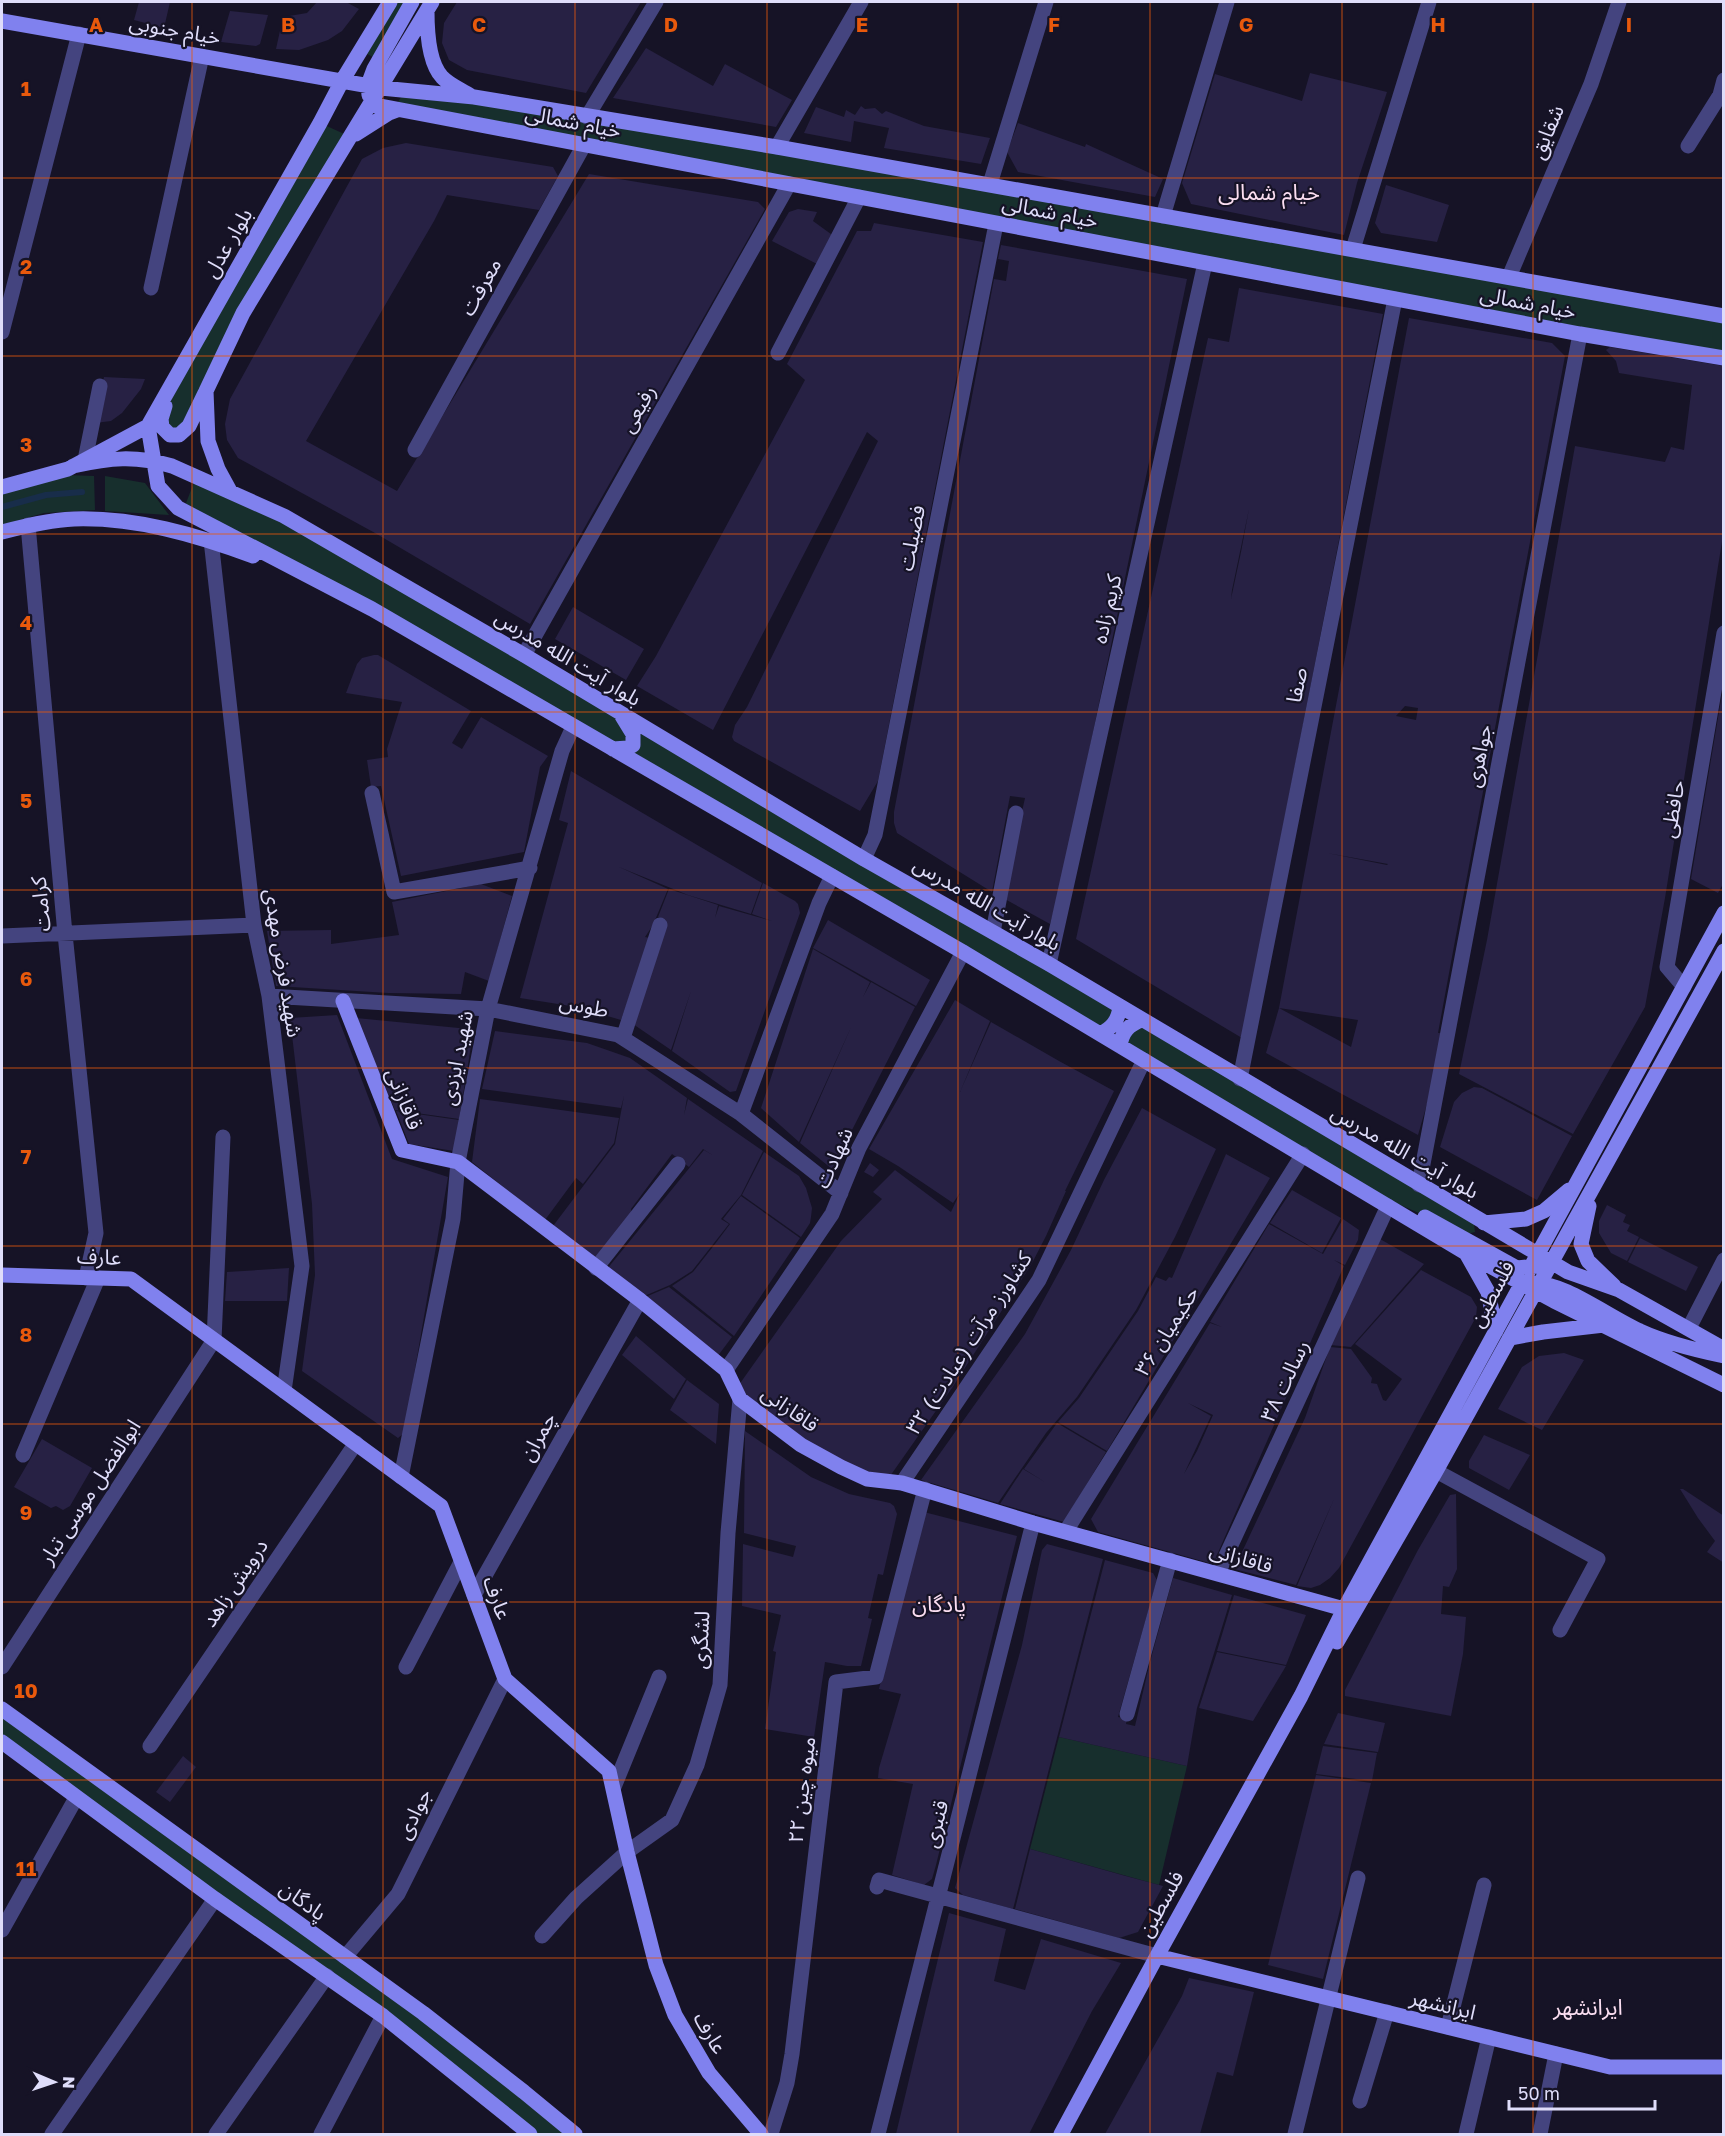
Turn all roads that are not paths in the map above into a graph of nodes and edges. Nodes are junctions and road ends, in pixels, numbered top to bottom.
1 (390, 2) edge
2 (412, 2) edge
3 (656, 2) edge
4 (861, 2) edge
5 (1046, 2) edge
6 (1227, 2) edge
7 (1429, 2) edge
8 (1619, 2) edge
9 (429, 6) edge
10 (2, 21) edge
11 (79, 34) junction
12 (202, 56) junction
13 (1724, 80) edge
14 (342, 81) junction
15 (374, 87) junction
16 (474, 97) junction
17 (370, 104) junction
18 (397, 110) junction
19 (587, 117) junction
20 (351, 137) junction
21 (584, 145) junction
22 (1688, 146) dead end
23 (777, 147) junction
24 (789, 184) junction
25 (990, 184) junction
26 (859, 197) junction
27 (1163, 216) junction
28 (996, 224) junction
29 (1353, 249) junction
30 (1205, 263) junction
31 (1509, 278) junction
32 (151, 288) dead end
33 (1395, 299) junction
34 (1724, 316) edge
35 (2, 332) edge
36 (1580, 334) junction
37 (778, 353) dead end
38 (1724, 358) edge
39 (180, 370) junction
40 (100, 386) dead end
41 (206, 392) junction
42 (148, 426) junction
43 (415, 450) dead end
44 (154, 461) junction
45 (75, 465) junction
46 (196, 477) junction
47 (2, 487) edge
48 (230, 492) junction
49 (170, 499) junction
50 (28, 525) junction
51 (2, 532) edge
52 (211, 540) junction
53 (332, 586) junction
54 (1724, 633) edge
55 (524, 655) junction
56 (620, 713) junction
57 (573, 727) junction
58 (613, 749) junction
59 (372, 793) dead end
60 (1016, 813) dead end
61 (864, 859) junction
62 (530, 868) junction
63 (832, 876) junction
64 (1724, 913) edge
65 (254, 925) junction
66 (660, 926) dead end
67 (993, 932) junction
68 (65, 934) junction
69 (2, 936) edge
70 (963, 952) junction
71 (1722, 958) edge
72 (1049, 964) junction
73 (1684, 987) junction
74 (269, 996) junction
75 (343, 1001) junction
76 (1120, 1007) junction
77 (489, 1009) junction
78 (1142, 1020) junction
79 (1100, 1034) junction
80 (623, 1038) junction
81 (1120, 1046) junction
82 (1144, 1060) junction
83 (1240, 1079) junction
84 (741, 1114) junction
85 (223, 1137) dead end
86 (1303, 1154) junction
87 (458, 1162) junction
88 (678, 1164) dead end
89 (1419, 1185) junction
90 (1576, 1185) junction
91 (1357, 1186) junction
92 (1592, 1191) junction
93 (841, 1193) junction
94 (1388, 1206) junction
95 (1484, 1223) junction
96 (1532, 1251) junction
97 (1466, 1253) junction
98 (1724, 1260) edge
99 (1552, 1263) junction
100 (596, 1268) junction
101 (1523, 1268) junction
102 (2, 1275) edge
103 (92, 1278) junction
104 (1520, 1283) junction
105 (1539, 1287) junction
106 (1619, 1290) junction
107 (639, 1300) junction
108 (1604, 1325) junction
109 (1689, 1328) junction
110 (1503, 1335) junction
111 (214, 1340) junction
112 (1724, 1349) edge
113 (1724, 1356) edge
114 (726, 1370) junction
115 (1724, 1385) edge
116 (284, 1391) junction
117 (740, 1399) junction
118 (356, 1443) junction
119 (22, 1455) dead end
120 (1436, 1471) junction
121 (401, 1477) junction
122 (902, 1483) junction
123 (925, 1489) junction
124 (1034, 1523) junction
125 (1066, 1531) junction
126 (1170, 1560) junction
127 (461, 1562) junction
128 (1218, 1574) junction
129 (474, 1595) junction
130 (1344, 1609) junction
131 (1560, 1630) dead end
132 (406, 1666) dead end
133 (2, 1667) edge
134 (659, 1677) dead end
135 (505, 1679) junction
136 (1301, 1696) junction
137 (2, 1709) edge
138 (1127, 1714) dead end
139 (2, 1742) edge
140 (150, 1746) dead end
141 (614, 1787) junction
142 (76, 1798) junction
143 (627, 1852) junction
144 (1358, 1878) dead end
145 (1484, 1884) dead end
146 (877, 1887) dead end
147 (940, 1896) junction
148 (215, 1899) junction
149 (2, 1930) edge
150 (542, 1936) dead end
151 (1157, 1956) junction
152 (345, 1957) junction
153 (327, 1976) junction
154 (1329, 1998) junction
155 (1387, 2012) junction
156 (383, 2016) junction
157 (1448, 2027) junction
158 (1489, 2037) junction
159 (1556, 2054) junction
160 (1724, 2067) edge
161 (1360, 2101) dead end
162 (52, 2134) edge
163 (216, 2134) edge
164 (321, 2134) edge
165 (530, 2134) edge
166 (575, 2134) edge
167 (761, 2134) edge
168 (771, 2134) edge
169 (878, 2134) edge
170 (1061, 2134) edge
171 (1295, 2134) edge
172 (1466, 2134) edge
173 (1540, 2134) edge

1 - 14 main road, بلوار عدل
2 - 15 main road
3 - 19 street
4 - 23 street
5 - 25 street
6 - 27 street
7 - 29 street
8 - 31 street, شقایق
9 - 15 main road
9 - 16 main road
10 - 11 main road, خیام جنوبی
11 - 12 main road, خیام جنوبی
11 - 35 street
12 - 14 main road, خیام جنوبی
12 - 32 street
13 - 22 street
14 - 15 main road, خیام جنوبی
14 - 39 main road, بلوار عدل
15 - 16 main road, خیام شمالی
15 - 17 main road
16 - 19 main road, خیام شمالی
17 - 18 main road, خیام شمالی
17 - 20 main road
18 - 20 main road
18 - 21 main road, خیام شمالی
19 - 23 main road, خیام شمالی
20 - 41 main road
21 - 24 main road, خیام شمالی
21 - 43 street, معرفت
23 - 25 main road, خیام شمالی
24 - 26 main road, خیام شمالی
24 - 55 street, رفیعی
25 - 27 main road, خیام شمالی
26 - 28 main road, خیام شمالی
26 - 37 street
27 - 29 main road, خیام شمالی
28 - 30 main road, خیام شمالی
28 - 61 street, فضیلت
29 - 31 main road, خیام شمالی
30 - 33 main road, خیام شمالی
30 - 72 street, کریم زاده
31 - 34 main road, خیام شمالی
33 - 36 main road, خیام شمالی
33 - 83 street, صفا
36 - 38 main road, خیام شمالی
36 - 89 street, جواهری
39 - 41 main road
39 - 42 main road, بلوار عدل
40 - 45 street
41 - 48 main road
42 - 44 main road
42 - 45 main road
44 - 45 main road, بلوار آیت الله مدرس
44 - 46 main road, بلوار آیت الله مدرس
44 - 49 main road
45 - 47 main road
46 - 48 main road, بلوار آیت الله مدرس
46 - 49 main road
48 - 55 main road, بلوار آیت الله مدرس
49 - 53 main road
50 - 51 main road
50 - 52 main road
50 - 68 street, کرامت
52 - 53 main road
52 - 65 street, شهید فرض مهدی
53 - 57 main road
54 - 73 street, حافظی
55 - 56 main road, بلوار آیت الله مدرس
56 - 58 main road
56 - 61 main road, بلوار آیت الله مدرس
57 - 58 main road
57 - 62 street, شهید ایزدی
58 - 63 main road
59 - 62 street
60 - 67 street
61 - 67 main road, بلوار آیت الله مدرس
62 - 77 street, شهید ایزدی
63 - 70 main road
63 - 84 street
64 - 73 main road, فلسطین
65 - 68 street
65 - 74 street, شهید فرض مهدی
66 - 80 street
67 - 72 main road, بلوار آیت الله مدرس
68 - 69 street
68 - 103 street, کرامت
70 - 79 main road
70 - 93 street, شهادت
71 - 92 main road, فلسطین
72 - 76 main road, بلوار آیت الله مدرس
73 - 90 main road, فلسطین
74 - 75 street, طوس
74 - 116 street, شهید فرض مهدی
75 - 77 street, طوس
75 - 87 main road, قاقازانی
76 - 78 main road, بلوار آیت الله مدرس
76 - 79 main road
77 - 80 street, طوس
77 - 87 street, شهید ایزدی
78 - 81 main road
78 - 83 main road, بلوار آیت الله مدرس
79 - 81 main road
80 - 84 street, طوس
81 - 82 main road
82 - 86 main road
82 - 122 street, ۳۲ کشاورز مرآت (عبادت)
83 - 89 main road, بلوار آیت الله مدرس
84 - 93 street, طوس
85 - 111 street
86 - 91 main road
86 - 125 street, ۳۶ حکیمیان
87 - 100 main road, قاقازانی
87 - 121 street, شهید ایزدی
88 - 100 street
89 - 95 main road, بلوار آیت الله مدرس
90 - 95 main road
90 - 96 main road, فلسطین
91 - 94 main road
91 - 101 main road
92 - 99 main road, فلسطین
92 - 106 main road
93 - 114 street, شهادت
94 - 97 main road
94 - 128 street, ۳۸ رسالت
95 - 96 main road, بلوار آیت الله مدرس
96 - 99 main road, بلوار آیت الله مدرس
96 - 101 main road, فلسطین
97 - 104 main road
97 - 110 main road
98 - 109 street
99 - 101 main road
99 - 105 main road, فلسطین
99 - 106 main road, بلوار آیت الله مدرس
100 - 107 main road, قاقازانی
101 - 104 main road, فلسطین
102 - 103 main road, عارف
103 - 111 main road, عارف
103 - 119 street, کرامت
104 - 105 main road
104 - 110 main road, فلسطین
105 - 108 main road
105 - 110 main road, فلسطین
105 - 113 main road
106 - 109 main road, بلوار آیت الله مدرس
107 - 114 main road, قاقازانی
107 - 129 street, چمران
108 - 110 main road
108 - 115 main road
109 - 112 main road, بلوار آیت الله مدرس
110 - 120 main road, فلسطین
110 - 130 main road, فلسطین
111 - 116 main road, عارف
111 - 133 street, ابوالفضل موسی تبار
114 - 117 main road, قاقازانی
116 - 118 main road, عارف
117 - 122 main road, قاقازانی
117 - 143 street, لشگری
118 - 121 main road, عارف
118 - 140 street, درویش زاهد
120 - 131 street
120 - 136 main road, فلسطین
121 - 127 main road, عارف
122 - 123 main road, قاقازانی
123 - 124 main road, قاقازانی
123 - 168 street, ۲۲ میوه چین
124 - 125 main road, قاقازانی
124 - 147 street, قنبری
125 - 126 main road, قاقازانی
126 - 128 main road, قاقازانی
126 - 138 street
127 - 129 main road, عارف
127 - 132 street
128 - 130 main road, قاقازانی
129 - 135 main road, عارف
130 - 136 main road, فلسطین
134 - 141 street
135 - 141 main road, عارف
135 - 152 street, جوادی
136 - 151 main road, فلسطین
137 - 152 main road, پادگان
139 - 142 main road
141 - 143 main road, عارف
142 - 148 main road
142 - 149 street
143 - 150 street, لشگری
143 - 167 main road, عارف
144 - 154 street
145 - 157 street
146 - 147 street
147 - 151 street
147 - 169 street, قنبری
148 - 153 main road
148 - 162 street
151 - 154 main road, ایرانشهر
151 - 170 main road, فلسطین
152 - 166 main road, پادگان
153 - 156 main road
153 - 163 street
154 - 155 main road, ایرانشهر
154 - 171 street
155 - 157 main road, ایرانشهر
155 - 161 street
156 - 164 street
156 - 165 main road
157 - 158 main road, ایرانشهر
158 - 159 main road, ایرانشهر
158 - 172 street
159 - 160 main road, ایرانشهر
159 - 173 street

